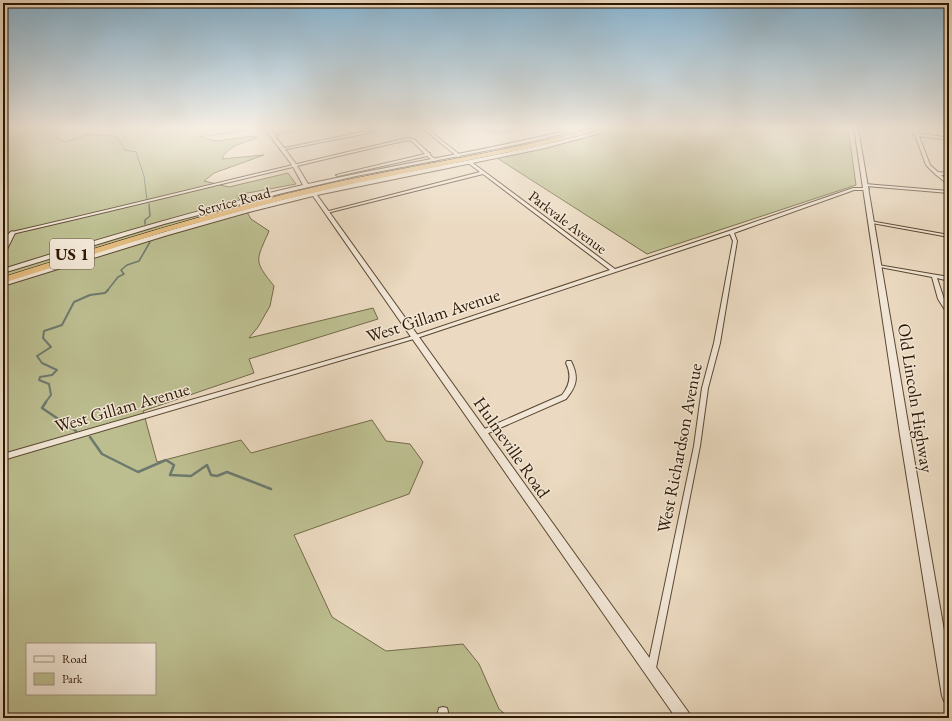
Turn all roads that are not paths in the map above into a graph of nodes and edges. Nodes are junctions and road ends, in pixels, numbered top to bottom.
1 (291, 162) edge
2 (309, 162) edge
3 (396, 162) edge
4 (426, 162) edge
5 (443, 162) edge
6 (454, 162) edge
7 (469, 162) joint
8 (862, 162) edge
9 (927, 162) edge
10 (294, 165) junction
11 (482, 172) junction
12 (936, 173) junction
13 (949, 174) edge
14 (338, 175) dead end
15 (949, 184) edge
16 (306, 186) junction
17 (866, 187) junction
18 (949, 192) edge
19 (314, 194) junction
20 (327, 212) junction
21 (872, 222) junction
22 (731, 232) junction
23 (12, 233) junction
24 (142, 233) junction
25 (3, 234) edge
26 (949, 236) edge
27 (131, 240) junction
28 (3, 251) edge
29 (880, 266) junction
30 (16, 267) junction
31 (3, 271) edge
32 (614, 271) junction
33 (3, 276) edge
34 (934, 276) junction
35 (949, 279) edge
36 (3, 280) edge
37 (16, 280) junction
38 (3, 284) edge
39 (949, 312) edge
40 (415, 337) junction
41 (569, 363) dead end
42 (482, 433) junction
43 (3, 457) edge
44 (651, 671) junction
45 (949, 696) edge
46 (684, 718) edge

1 - 10 street
2 - 10 street
3 - 14 street
4 - 16 street, Service Road
5 - 24 highway, US 1
6 - 27 highway, US 1
7 - 11 street, Parkvale Avenue
7 - 19 street, Service Road
8 - 17 street, Old Lincoln Highway
9 - 12 street
10 - 16 street
10 - 23 street
11 - 20 street
11 - 32 street, Parkvale Avenue
12 - 13 street
12 - 15 street
16 - 30 street, Service Road
17 - 18 street, West Gillam Avenue
17 - 21 street, Old Lincoln Highway
17 - 22 street, West Gillam Avenue
19 - 20 street, Hulmeville Road
19 - 37 street, Service Road
20 - 40 street, Hulmeville Road
21 - 26 street
21 - 29 street, Old Lincoln Highway
22 - 32 street, West Gillam Avenue
22 - 44 street, West Richardson Avenue
23 - 25 street
23 - 28 street
24 - 30 highway
24 - 33 highway, US 1
27 - 36 highway, US 1
27 - 37 highway
29 - 34 street
29 - 45 street, Old Lincoln Highway
30 - 31 street, Service Road
32 - 40 street, West Gillam Avenue
34 - 35 street
34 - 39 street
37 - 38 street, Service Road
40 - 42 street, Hulmeville Road
40 - 43 street, West Gillam Avenue
41 - 42 street
42 - 44 street, Hulmeville Road
44 - 46 street, Hulmeville Road

